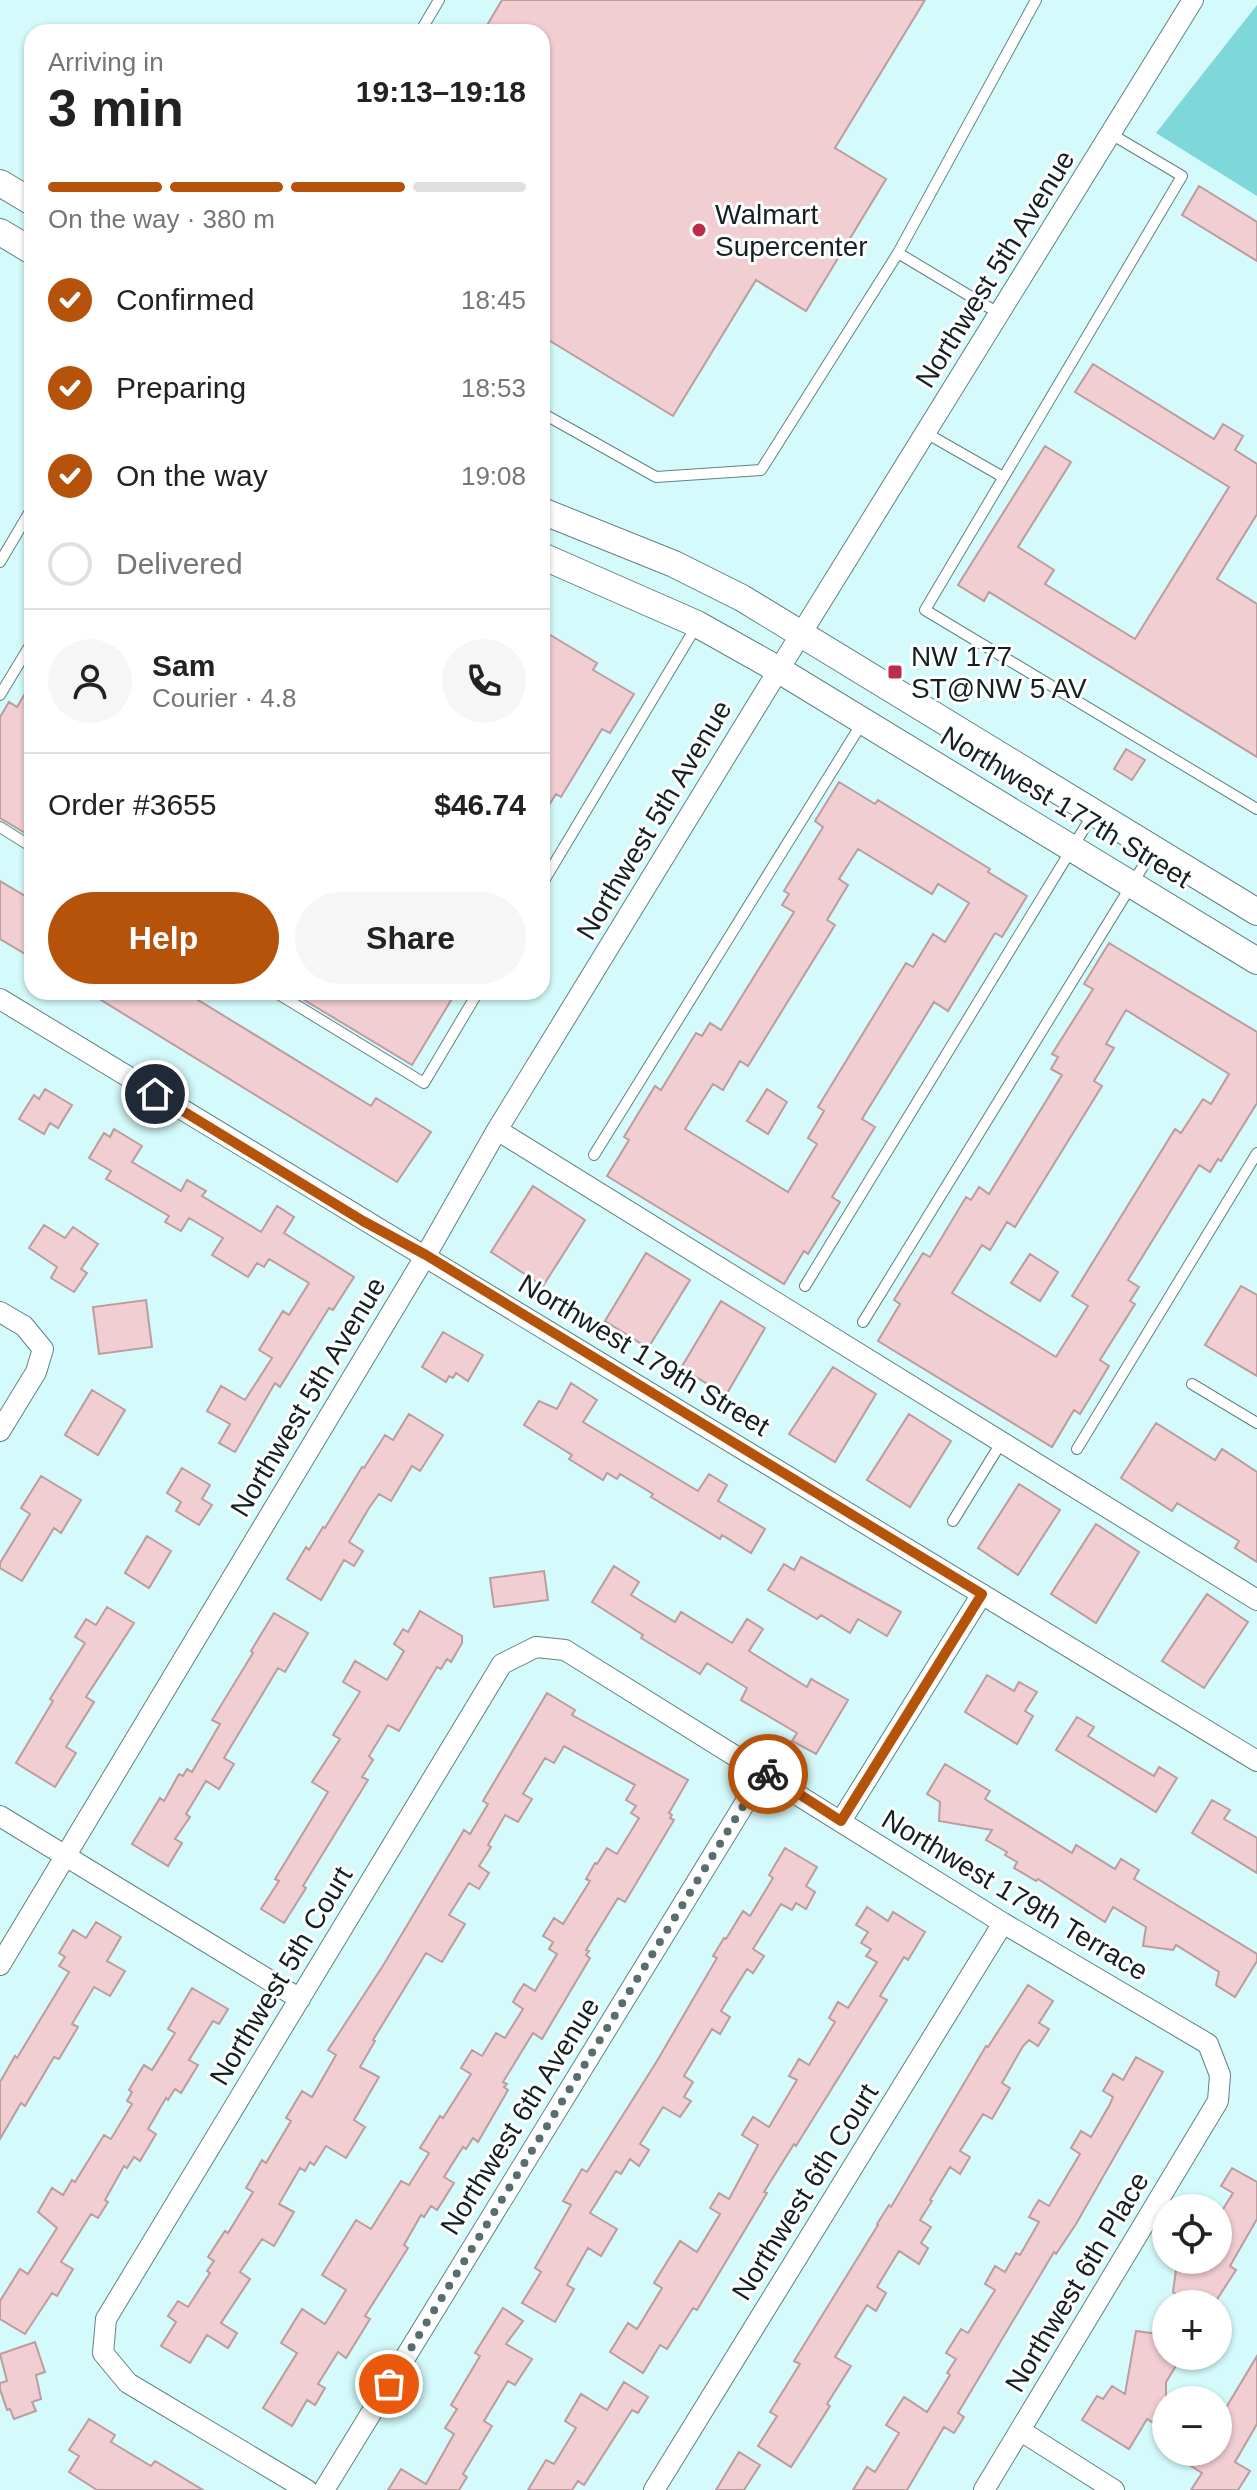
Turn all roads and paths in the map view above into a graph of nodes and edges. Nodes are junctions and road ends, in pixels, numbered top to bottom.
1 (439, 0) edge
2 (1036, 0) edge
3 (1193, 0) edge
4 (425, 24) edge
5 (1111, 134) junction
6 (0, 183) edge
7 (24, 197) edge
8 (0, 232) edge
9 (24, 246) edge
10 (898, 253) junction
11 (1000, 314) junction
12 (550, 417) edge
13 (926, 433) junction
14 (1003, 477) junction
15 (550, 514) edge
16 (24, 522) edge
17 (550, 560) edge
18 (0, 562) edge
19 (697, 624) junction
20 (801, 633) junction
21 (24, 655) edge
22 (779, 670) junction
23 (0, 695) edge
24 (863, 721) junction
25 (1257, 809) edge
26 (1094, 812) junction
27 (0, 827) edge
28 (24, 842) edge
29 (1072, 848) junction
30 (1154, 849) junction
31 (550, 871) edge
32 (1132, 885) junction
33 (1257, 912) edge
34 (1257, 961) edge
35 (0, 999) edge
36 (288, 1000) edge
37 (473, 1000) edge
38 (497, 1130) junction
39 (1257, 1153) edge
40 (594, 1155) dead end
41 (426, 1255) junction
42 (805, 1286) dead end
43 (0, 1312) edge
44 (863, 1322) dead end
45 (1192, 1384) dead end
46 (1257, 1423) edge
47 (0, 1431) edge
48 (1001, 1443) junction
49 (1077, 1449) dead end
50 (953, 1521) dead end
51 (982, 1594) junction
52 (1257, 1600) edge
53 (536, 1647) joint
54 (1257, 1761) edge
55 (764, 1772) junction
56 (0, 1816) edge
57 (841, 1821) junction
58 (66, 1856) junction
59 (1003, 1923) junction
60 (0, 1965) edge
61 (300, 1999) junction
62 (1218, 2101) joint
63 (1021, 2431) junction
64 (307, 2490) edge
65 (324, 2490) edge
66 (654, 2490) edge
67 (984, 2490) edge
68 (1114, 2490) edge

1 - 4 lane
2 - 10 lane
3 - 5 street, Northwest 5th Avenue
5 - 11 street, Northwest 5th Avenue
5 - 14 lane
6 - 7 street
8 - 9 street
10 - 11 lane
10 - 12 lane
11 - 13 street, Northwest 5th Avenue
13 - 14 lane
13 - 20 street, Northwest 5th Avenue
14 - 25 lane
15 - 20 street, Northwest 177th Street
16 - 18 lane
17 - 19 street, Northwest 177th Street
19 - 22 street, Northwest 177th Street
19 - 31 lane
20 - 22 street, Northwest 5th Avenue
20 - 26 street, Northwest 177th Street
21 - 23 lane
22 - 24 street, Northwest 177th Street
22 - 38 street, Northwest 5th Avenue
24 - 29 street, Northwest 177th Street
24 - 40 lane
26 - 29 lane
26 - 30 street, Northwest 177th Street
27 - 28 lane
29 - 32 street, Northwest 177th Street
29 - 42 lane
30 - 32 lane
30 - 33 street, Northwest 177th Street
32 - 34 street, Northwest 177th Street
32 - 44 lane
35 - 41 street, Northwest 179th Street
36 - 37 lane
38 - 41 street, Northwest 5th Avenue
38 - 48 street
39 - 49 lane
41 - 51 street, Northwest 179th Street
41 - 58 street, Northwest 5th Avenue
43 - 47 street
45 - 46 lane
48 - 50 lane
48 - 52 street
51 - 54 street, Northwest 179th Street
51 - 57 street
53 - 55 street, Northwest 179th Terrace
53 - 61 street, Northwest 5th Court
55 - 57 street, Northwest 179th Terrace
55 - 65 street, Northwest 6th Avenue
56 - 58 street
57 - 59 street, Northwest 179th Terrace
58 - 60 street, Northwest 5th Avenue
58 - 61 street
59 - 62 street, Northwest 179th Terrace
59 - 66 street, Northwest 6th Court
61 - 64 street, Northwest 5th Court
62 - 63 street, Northwest 6th Place
63 - 67 street, Northwest 6th Place
63 - 68 street

